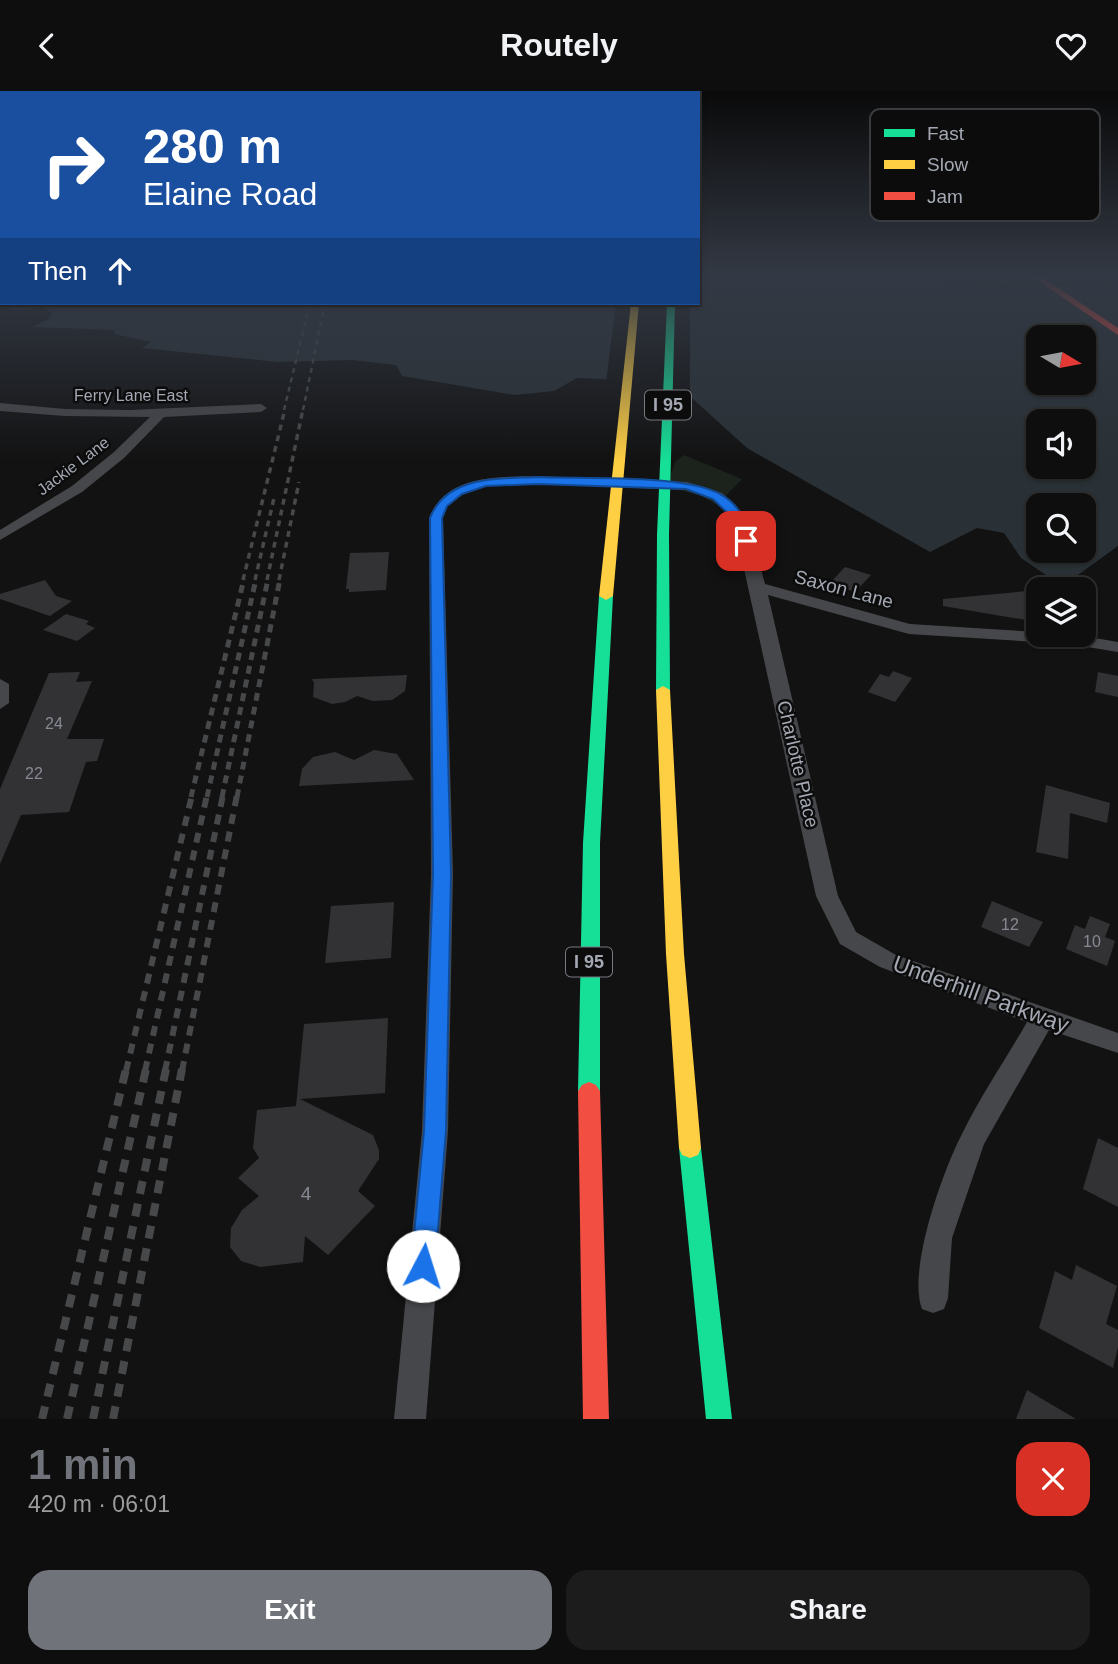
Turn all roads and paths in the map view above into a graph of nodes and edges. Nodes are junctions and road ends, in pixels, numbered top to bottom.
1 (631, 338) edge
2 (670, 338) edge
3 (0, 407) edge
4 (261, 408) dead end
5 (159, 415) junction
6 (0, 536) edge
7 (758, 587) junction
8 (1118, 647) edge
9 (0, 684) edge
10 (0, 703) edge
11 (848, 938) joint
12 (1043, 1018) junction
13 (1118, 1043) edge
14 (933, 1297) dead end
15 (410, 1419) edge
16 (596, 1419) edge
17 (719, 1419) edge

1 - 16 main road, I 95
2 - 17 main road, I 95
3 - 5 street, Ferry Lane East
4 - 5 street, Ferry Lane East
5 - 6 street, Jackie Lane
7 - 8 street, Saxon Lane
7 - 11 street, Charlotte Place
7 - 15 street
9 - 10 street
11 - 12 street, Underhill Parkway
12 - 13 street, Underhill Parkway
12 - 14 street

